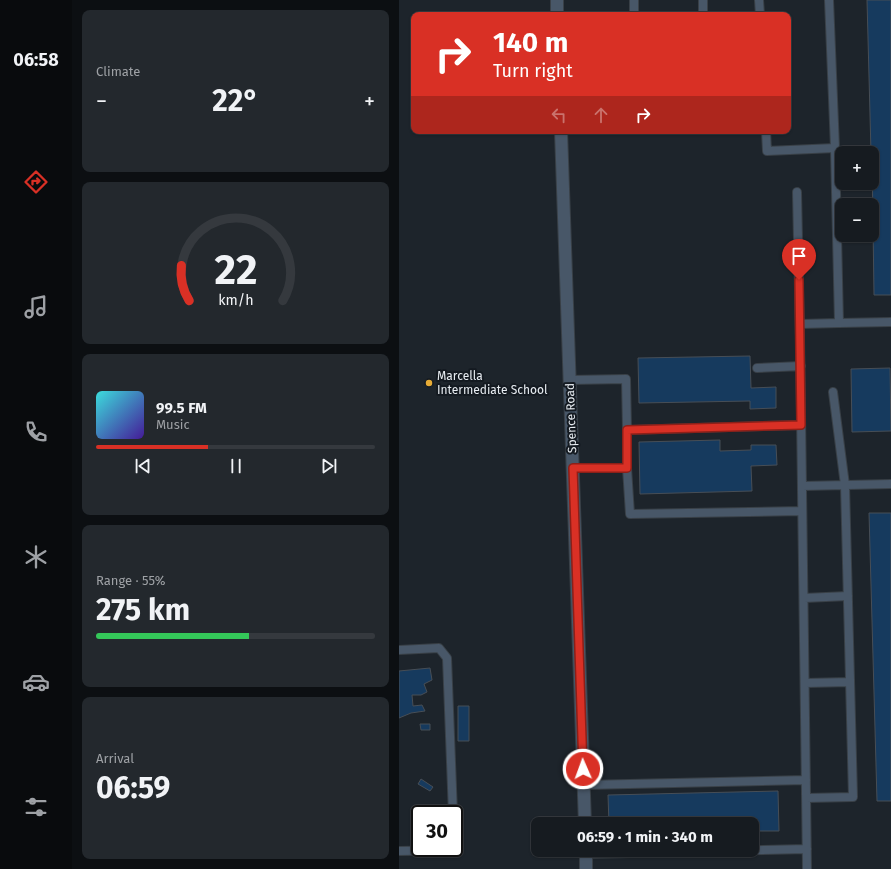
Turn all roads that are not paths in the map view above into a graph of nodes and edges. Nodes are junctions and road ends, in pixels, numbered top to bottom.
1 (557, 0) edge
2 (634, 0) edge
3 (703, 0) edge
4 (759, 0) edge
5 (829, 0) edge
6 (557, 12) edge
7 (634, 12) edge
8 (703, 12) edge
9 (760, 12) edge
10 (561, 134) edge
11 (766, 134) edge
12 (835, 148) joint
13 (836, 190) edge
14 (797, 192) dead end
15 (891, 322) edge
16 (839, 323) junction
17 (800, 324) junction
18 (801, 366) junction
19 (757, 368) dead end
20 (569, 380) junction
21 (833, 392) dead end
22 (801, 425) junction
23 (627, 430) junction
24 (573, 468) junction
25 (627, 468) junction
26 (891, 484) edge
27 (845, 485) junction
28 (802, 486) junction
29 (803, 511) junction
30 (848, 596) junction
31 (804, 598) junction
32 (399, 650) edge
33 (850, 682) junction
34 (805, 683) junction
35 (806, 780) junction
36 (584, 785) junction
37 (807, 798) junction
38 (453, 805) edge
39 (585, 817) edge
40 (807, 849) junction
41 (759, 850) edge
42 (399, 851) edge
43 (411, 851) edge
44 (586, 857) edge
45 (587, 869) edge
46 (807, 869) edge

1 - 6 street
2 - 7 lane
3 - 8 lane
4 - 9 lane
5 - 12 lane
10 - 20 street, Spence Road
11 - 12 lane
13 - 16 lane
14 - 17 lane
15 - 16 lane
16 - 17 lane
17 - 18 lane
18 - 19 lane
18 - 22 lane
20 - 23 lane
20 - 24 street, Spence Road
21 - 27 lane
22 - 23 lane
22 - 28 lane
23 - 25 lane
24 - 25 lane
24 - 36 street, Spence Road
25 - 29 lane
26 - 27 lane
27 - 28 lane
27 - 30 lane
28 - 29 lane
29 - 31 lane
30 - 31 lane
30 - 33 lane
31 - 34 lane
32 - 38 lane
33 - 34 lane
33 - 37 lane
34 - 35 lane
35 - 36 lane
35 - 37 lane
36 - 39 street, Spence Road
37 - 40 lane
40 - 41 lane
40 - 46 lane
42 - 43 lane
44 - 45 street

